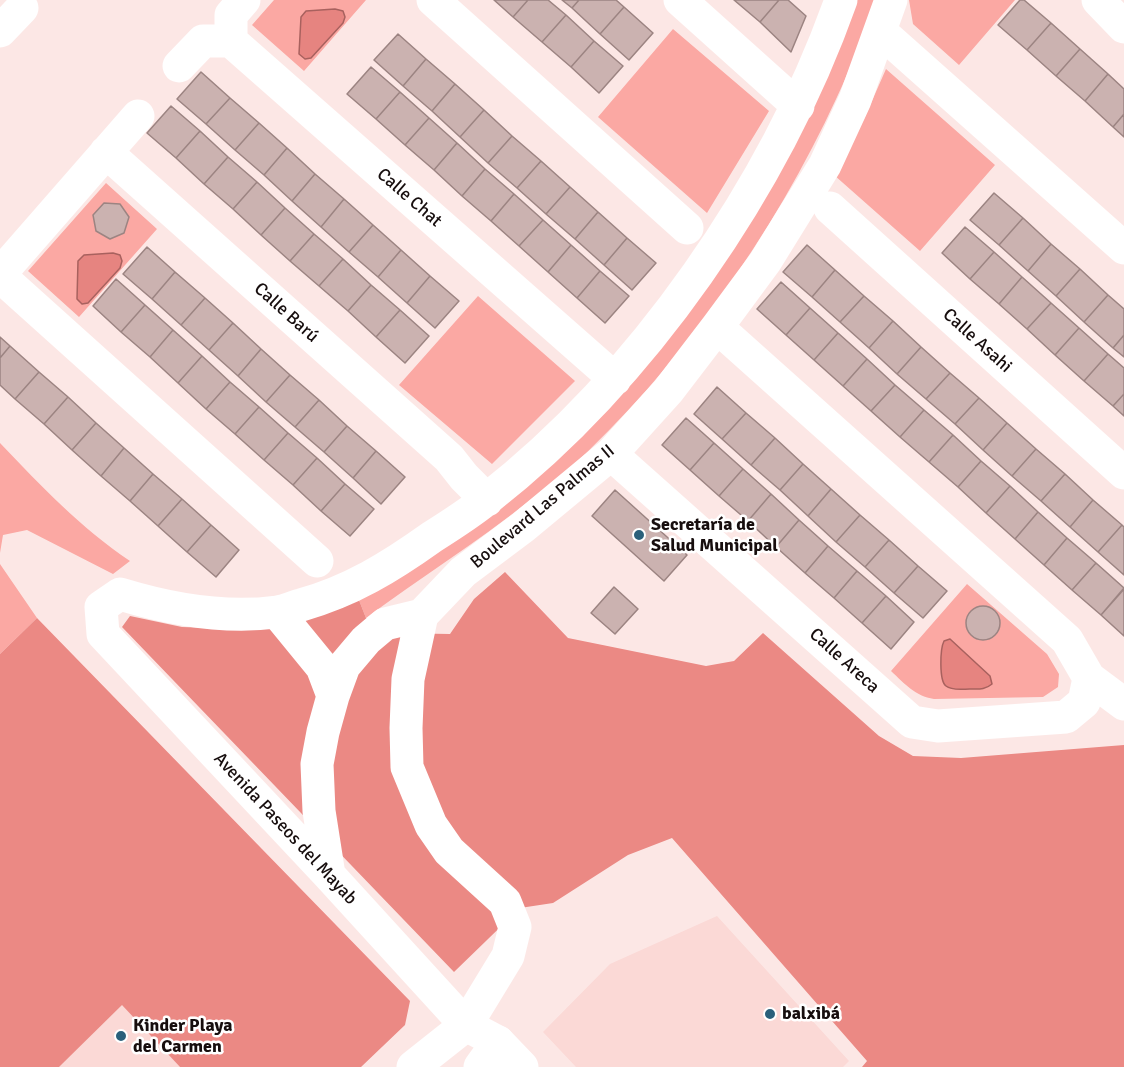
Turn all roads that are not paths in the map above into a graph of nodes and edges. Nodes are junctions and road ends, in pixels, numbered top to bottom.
1 (244, 0) edge
2 (433, 0) edge
3 (680, 0) edge
4 (842, 0) edge
5 (891, 0) edge
6 (1098, 0) edge
7 (22, 8) dead end
8 (1124, 27) edge
9 (0, 31) edge
10 (880, 32) junction
11 (231, 41) junction
12 (179, 66) dead end
13 (798, 105) junction
14 (138, 116) dead end
15 (106, 152) junction
16 (830, 208) dead end
17 (687, 228) dead end
18 (1124, 248) edge
19 (0, 275) edge
20 (725, 334) junction
21 (615, 379) junction
22 (617, 459) junction
23 (1124, 473) edge
24 (487, 500) junction
25 (316, 561) dead end
26 (277, 612) junction
27 (412, 618) junction
28 (1089, 678) junction
29 (333, 696) junction
30 (1124, 704) edge
31 (329, 875) junction
32 (466, 1025) junction
33 (489, 1055) edge
34 (413, 1067) edge
35 (458, 1067) edge
36 (522, 1067) edge

1 - 11 street
2 - 17 street
3 - 13 street
4 - 13 street
5 - 10 street, Boulevard Las Palmas II
6 - 8 street
7 - 9 street
10 - 18 street
10 - 20 street, Boulevard Las Palmas II
11 - 12 street
11 - 21 street, Calle Chat
13 - 21 street
14 - 15 street
15 - 19 street
15 - 24 street, Calle Barú
16 - 23 street, Calle Asahi
19 - 25 street
20 - 22 street, Boulevard Las Palmas II
20 - 28 street
21 - 24 street
22 - 27 street, Boulevard Las Palmas II
22 - 28 street, Calle Areca
24 - 26 street
26 - 29 street
26 - 31 street, Avenida Paseos del Mayab
27 - 29 street, Boulevard Las Palmas II
27 - 32 street
28 - 30 street
29 - 31 street, Boulevard Las Palmas II
31 - 32 street, Avenida Paseos del Mayab
32 - 33 street, Avenida Paseos del Mayab
32 - 34 street
32 - 35 street
33 - 36 street, Avenida Paseos del Mayab

